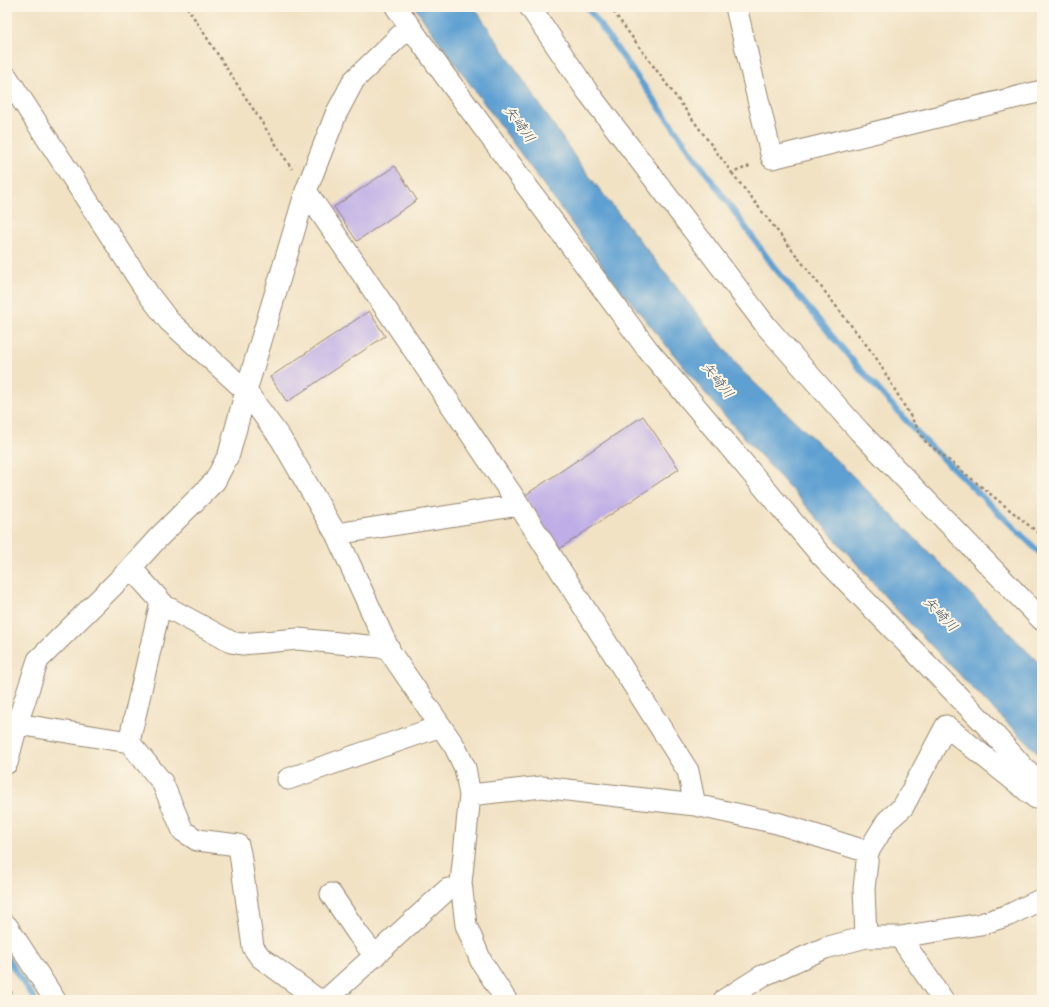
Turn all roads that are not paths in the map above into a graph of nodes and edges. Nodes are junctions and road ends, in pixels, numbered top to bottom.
1 (396, 7) edge
2 (530, 7) edge
3 (736, 7) edge
4 (410, 26) junction
5 (7, 77) edge
6 (1042, 91) edge
7 (306, 191) junction
8 (246, 391) junction
9 (519, 505) junction
10 (336, 534) junction
11 (131, 568) junction
12 (161, 602) junction
13 (1042, 620) edge
14 (389, 648) junction
15 (17, 724) junction
16 (441, 726) junction
17 (129, 742) junction
18 (7, 764) edge
19 (288, 779) dead end
20 (1042, 788) edge
21 (470, 795) junction
22 (1042, 798) edge
23 (695, 805) junction
24 (868, 852) junction
25 (462, 889) junction
26 (331, 894) dead end
27 (1042, 899) edge
28 (7, 926) edge
29 (866, 936) junction
30 (900, 937) junction
31 (375, 956) junction
32 (55, 1000) edge
33 (506, 1000) edge
34 (725, 1000) edge
35 (943, 1000) edge

1 - 4 street
2 - 13 street
3 - 6 street
4 - 7 street
4 - 20 street
5 - 8 street
7 - 8 street
7 - 9 street
8 - 10 street
8 - 11 street
9 - 10 street
9 - 23 street
10 - 14 street
11 - 12 street
11 - 15 street
12 - 14 street
12 - 17 street
14 - 16 street
15 - 17 street
15 - 18 street
16 - 19 street
16 - 21 street
17 - 31 street
21 - 23 street
21 - 25 street
22 - 24 street
23 - 24 street
24 - 29 street
25 - 31 street
25 - 33 street
26 - 31 street
27 - 30 street
28 - 32 street
29 - 30 street
29 - 34 street
30 - 35 street

